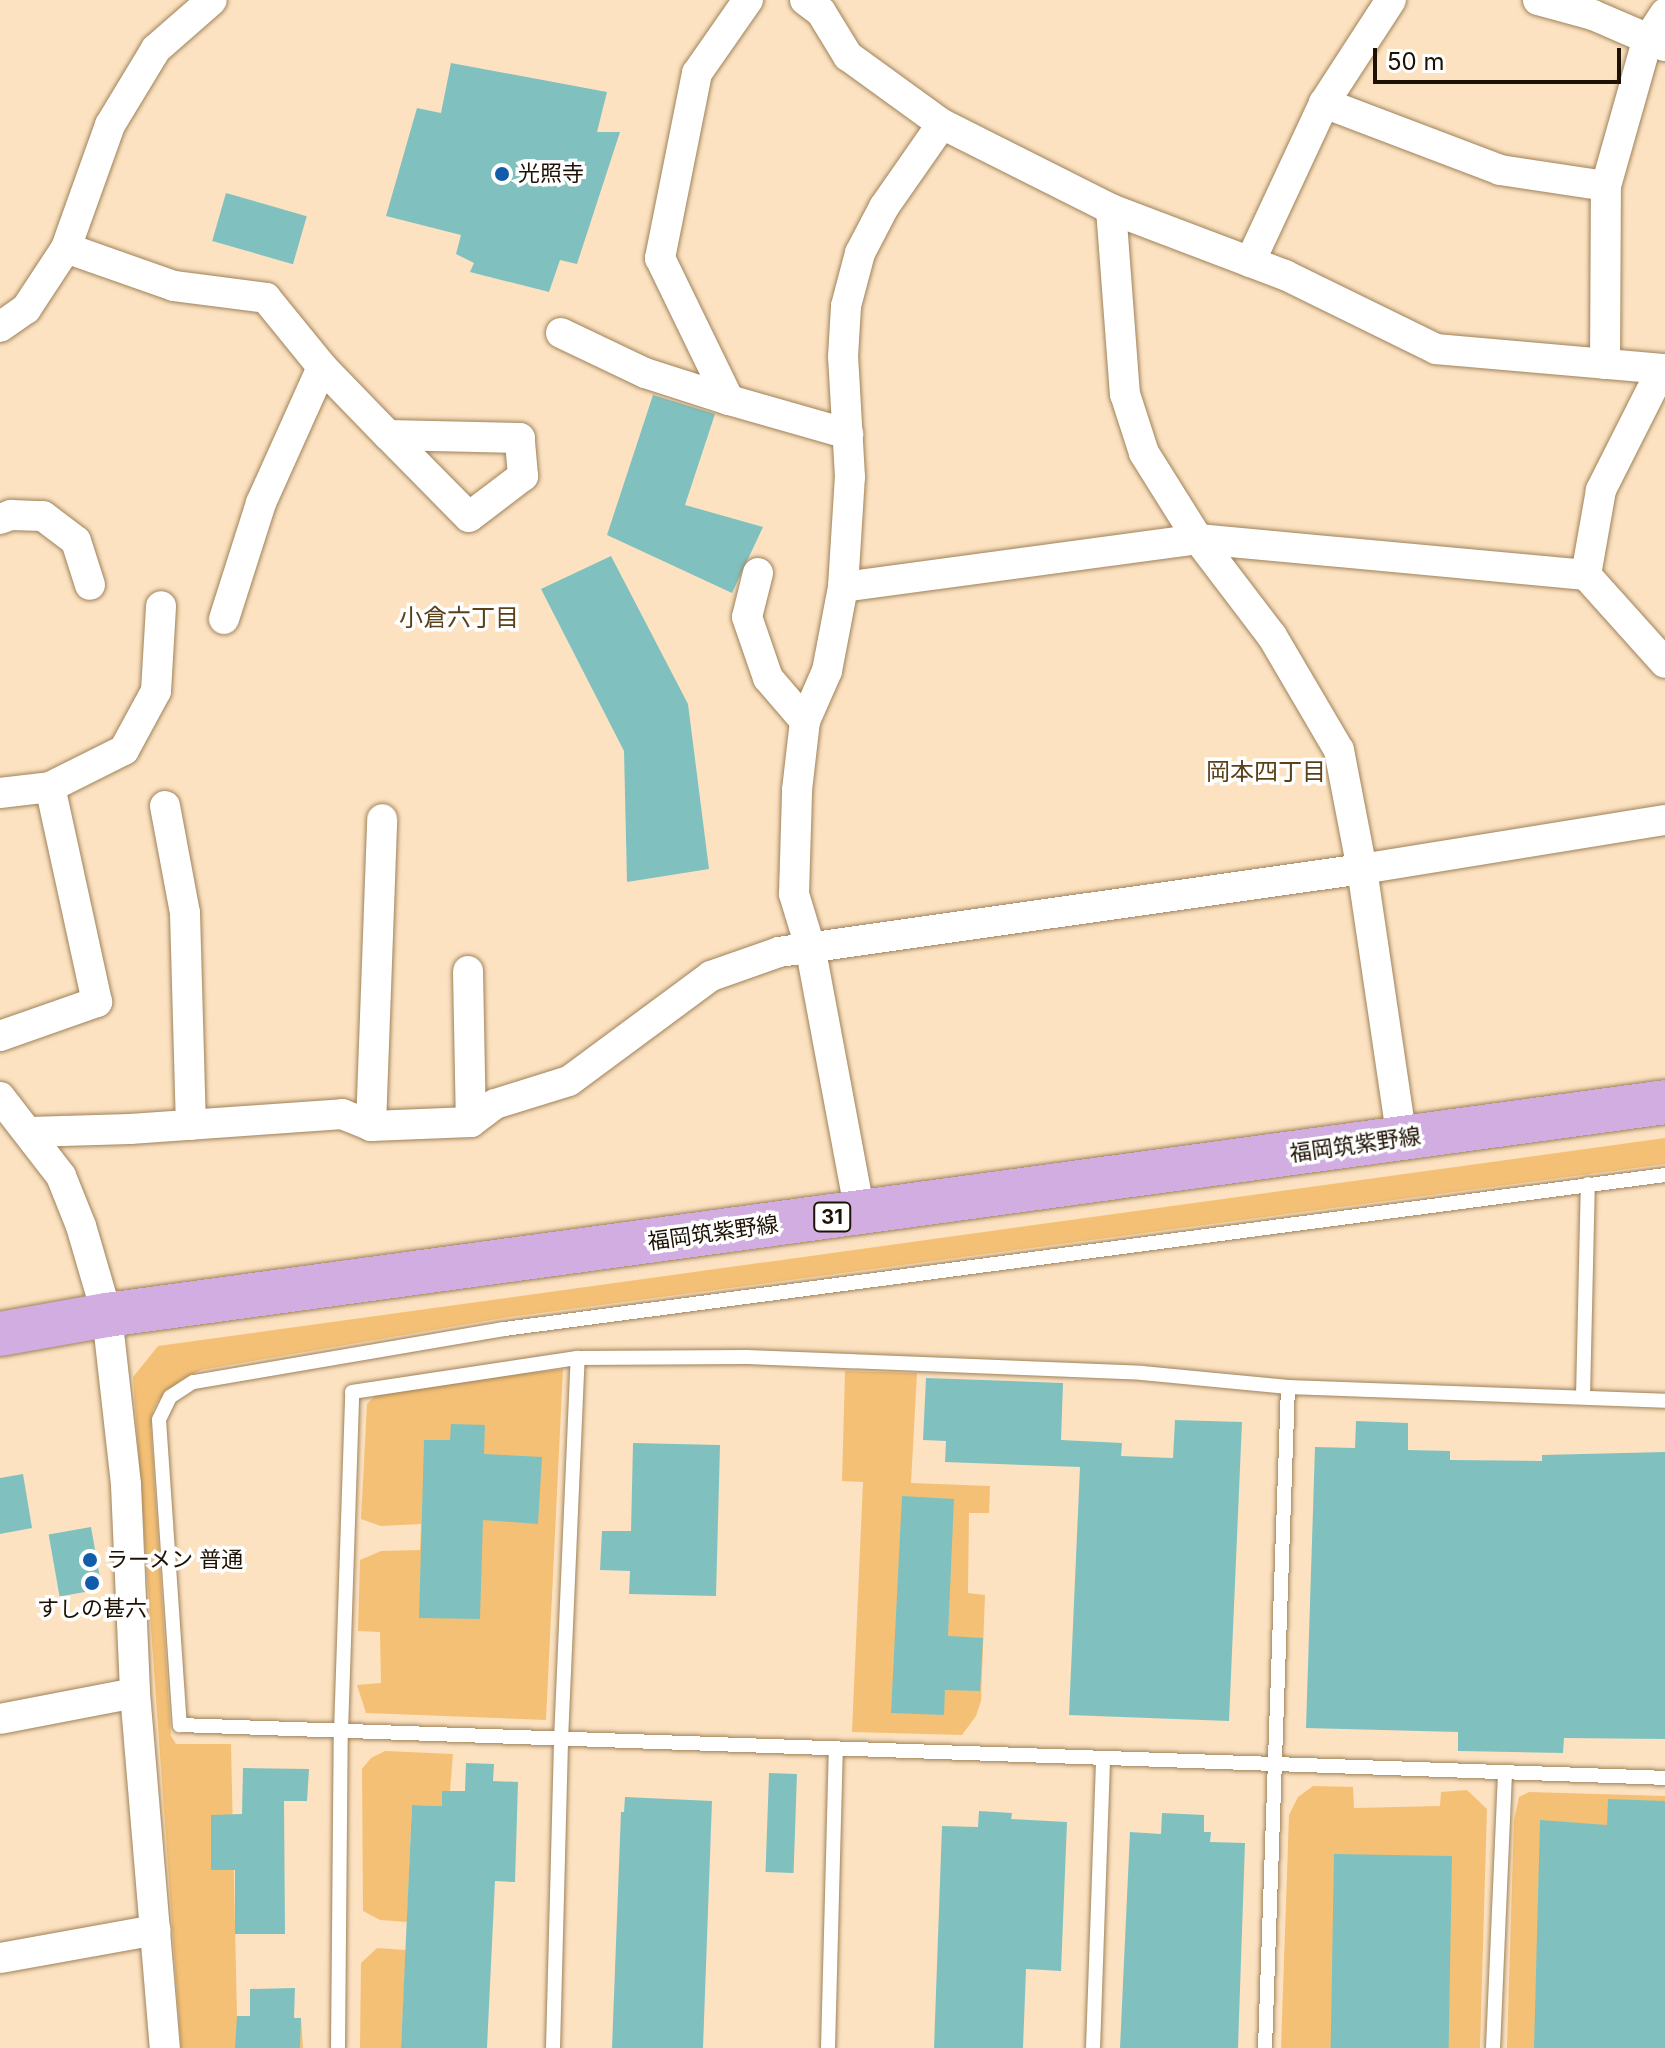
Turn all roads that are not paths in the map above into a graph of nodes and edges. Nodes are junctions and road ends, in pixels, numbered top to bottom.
1 (212, 0) edge
2 (748, 0) edge
3 (805, 0) edge
4 (1391, 0) edge
5 (1538, 0) edge
6 (1602, 7) edge
7 (1665, 13) edge
8 (1656, 43) edge
9 (1324, 103) junction
10 (942, 124) junction
11 (1606, 186) junction
12 (1111, 209) junction
13 (66, 248) junction
14 (1250, 262) junction
15 (0, 327) edge
16 (561, 333) dead end
17 (1605, 364) junction
18 (322, 367) junction
19 (1664, 369) edge
20 (729, 400) junction
21 (848, 434) junction
22 (388, 435) dead end
23 (0, 519) edge
24 (1198, 539) junction
25 (758, 573) dead end
26 (1586, 575) junction
27 (90, 585) dead end
28 (843, 587) junction
29 (161, 606) dead end
30 (224, 619) dead end
31 (1665, 663) edge
32 (805, 721) junction
33 (50, 787) junction
34 (0, 793) edge
35 (165, 806) dead end
36 (382, 819) dead end
37 (1665, 820) edge
38 (1362, 869) junction
39 (811, 950) junction
40 (468, 971) dead end
41 (0, 1036) edge
42 (0, 1097) edge
43 (1665, 1102) edge
44 (471, 1122) junction
45 (191, 1125) junction
46 (371, 1126) junction
47 (29, 1132) junction
48 (1402, 1139) junction
49 (1665, 1175) edge
50 (1588, 1184) junction
51 (860, 1213) junction
52 (107, 1315) junction
53 (0, 1334) edge
54 (578, 1358) junction
55 (1288, 1387) junction
56 (1583, 1397) junction
57 (1665, 1401) edge
58 (135, 1693) junction
59 (0, 1719) edge
60 (341, 1732) junction
61 (561, 1740) junction
62 (836, 1748) junction
63 (1103, 1758) junction
64 (1276, 1766) junction
65 (1505, 1773) junction
66 (1665, 1778) edge
67 (156, 1930) junction
68 (0, 1958) edge
69 (165, 2048) edge
70 (338, 2048) edge
71 (553, 2048) edge
72 (828, 2048) edge
73 (1093, 2048) edge
74 (1265, 2048) edge
75 (1493, 2048) edge

1 - 13 street
2 - 20 street
3 - 10 street
4 - 9 street
5 - 6 street
6 - 8 street
7 - 8 street
8 - 11 street
9 - 11 street
9 - 14 street
10 - 12 street
10 - 21 street
11 - 17 street
12 - 14 street
12 - 24 street
13 - 15 street
13 - 18 street
14 - 17 street
16 - 20 street
17 - 19 street
18 - 22 street
18 - 30 street
19 - 26 street
20 - 21 street
21 - 28 street
23 - 27 street
24 - 26 street
24 - 28 street
24 - 38 street
25 - 32 street
26 - 31 street
28 - 32 street
29 - 33 street
32 - 39 street
33 - 34 street
33 - 41 street
35 - 45 street
36 - 46 street
37 - 38 street
38 - 39 street
38 - 48 street
39 - 44 street
39 - 51 street
40 - 44 street
42 - 47 street
43 - 48 main road, 福岡筑紫野線 / 31
44 - 46 street
45 - 46 street
45 - 47 street
47 - 52 street
48 - 51 main road, 福岡筑紫野線 / 31
49 - 50 lane
50 - 56 lane
50 - 60 lane
51 - 52 main road, 福岡筑紫野線 / 31
52 - 53 main road, 福岡筑紫野線 / 31
52 - 58 street
54 - 55 lane
54 - 60 lane
54 - 61 lane
55 - 56 lane
55 - 64 lane
56 - 57 lane
58 - 59 street
58 - 67 street
60 - 61 lane
60 - 70 lane
61 - 62 lane
61 - 71 lane
62 - 63 lane
62 - 72 lane
63 - 64 lane
63 - 73 lane
64 - 65 lane
64 - 74 lane
65 - 66 lane
65 - 75 lane
67 - 68 street
67 - 69 street

